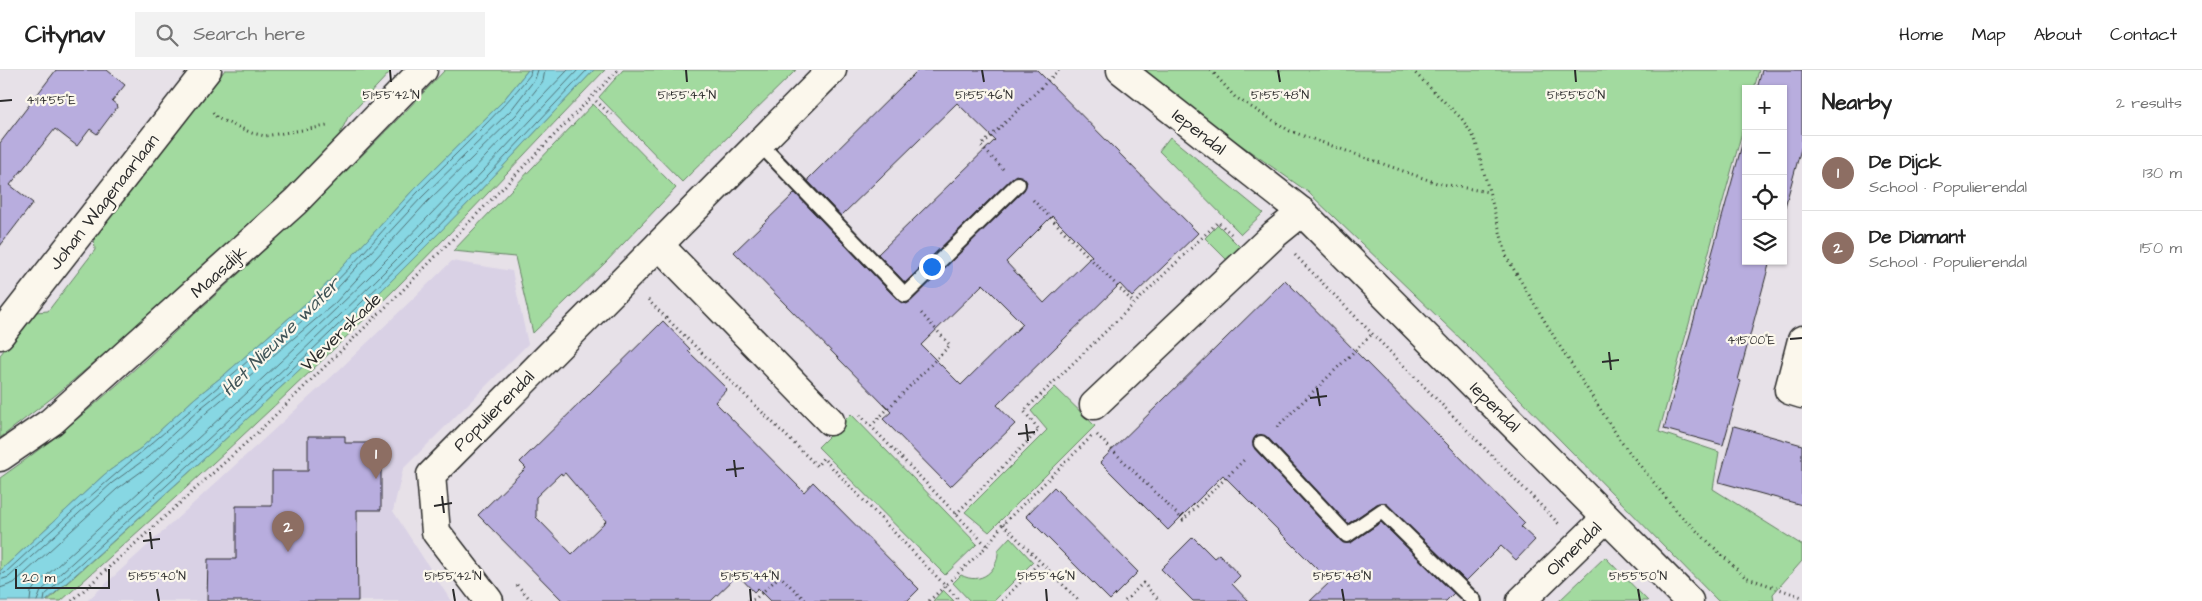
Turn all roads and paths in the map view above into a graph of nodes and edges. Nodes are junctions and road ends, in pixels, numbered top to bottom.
1 (423, 70) edge
2 (618, 70) edge
3 (832, 70) edge
4 (1060, 70) edge
5 (1121, 70) edge
6 (1211, 70) edge
7 (1412, 70) edge
8 (201, 78) edge
9 (596, 101) dead end
10 (611, 115) dead end
11 (364, 131) junction
12 (759, 143) junction
13 (1018, 184) junction
14 (1488, 192) junction
15 (1302, 212) junction
16 (1275, 234) junction
17 (659, 245) junction
18 (1254, 254) junction
19 (626, 278) junction
20 (904, 295) junction
21 (1134, 303) junction
22 (1373, 334) junction
23 (0, 335) edge
24 (1802, 340) edge
25 (1802, 394) edge
26 (1094, 405) dead end
27 (830, 421) dead end
28 (871, 426) dead end
29 (1261, 443) junction
30 (0, 457) edge
31 (956, 514) dead end
32 (1606, 518) junction
33 (1003, 524) junction
34 (1579, 544) junction
35 (1040, 562) junction
36 (946, 585) junction
37 (1802, 597) edge
38 (72, 601) edge
39 (489, 601) edge
40 (748, 601) edge
41 (806, 601) edge
42 (929, 601) edge
43 (960, 601) edge
44 (1002, 601) edge
45 (1079, 601) edge
46 (1125, 601) edge
47 (1160, 601) edge
48 (1474, 601) edge
49 (1521, 601) edge
50 (1689, 601) edge

1 - 11 street, Maasdijk
2 - 38 path, Weverskade
3 - 12 street, Populierendal
4 - 13 path
5 - 15 street, Iependal
6 - 14 path
7 - 14 path
8 - 11 path
8 - 23 street, Johan Wagenaarlaan
9 - 10 path
11 - 30 street, Maasdijk
12 - 17 street, Populierendal
12 - 20 lane
13 - 20 lane
13 - 21 path
14 - 37 path
15 - 16 street
15 - 32 street, Iependal
16 - 18 street
16 - 22 path, Iependal
17 - 19 street, Populierendal
17 - 27 street
18 - 21 path
18 - 26 street
19 - 36 path
19 - 39 street, Populierendal
20 - 28 path
21 - 31 path
22 - 29 path
22 - 34 path, Iependal
24 - 25 street
29 - 33 path
29 - 48 lane
32 - 34 street, Olmendal
32 - 50 street, Iependal
33 - 35 path
33 - 36 path
34 - 49 street, Olmendal
35 - 44 path
35 - 45 path
36 - 42 path
36 - 43 path
40 - 41 path
46 - 47 path

